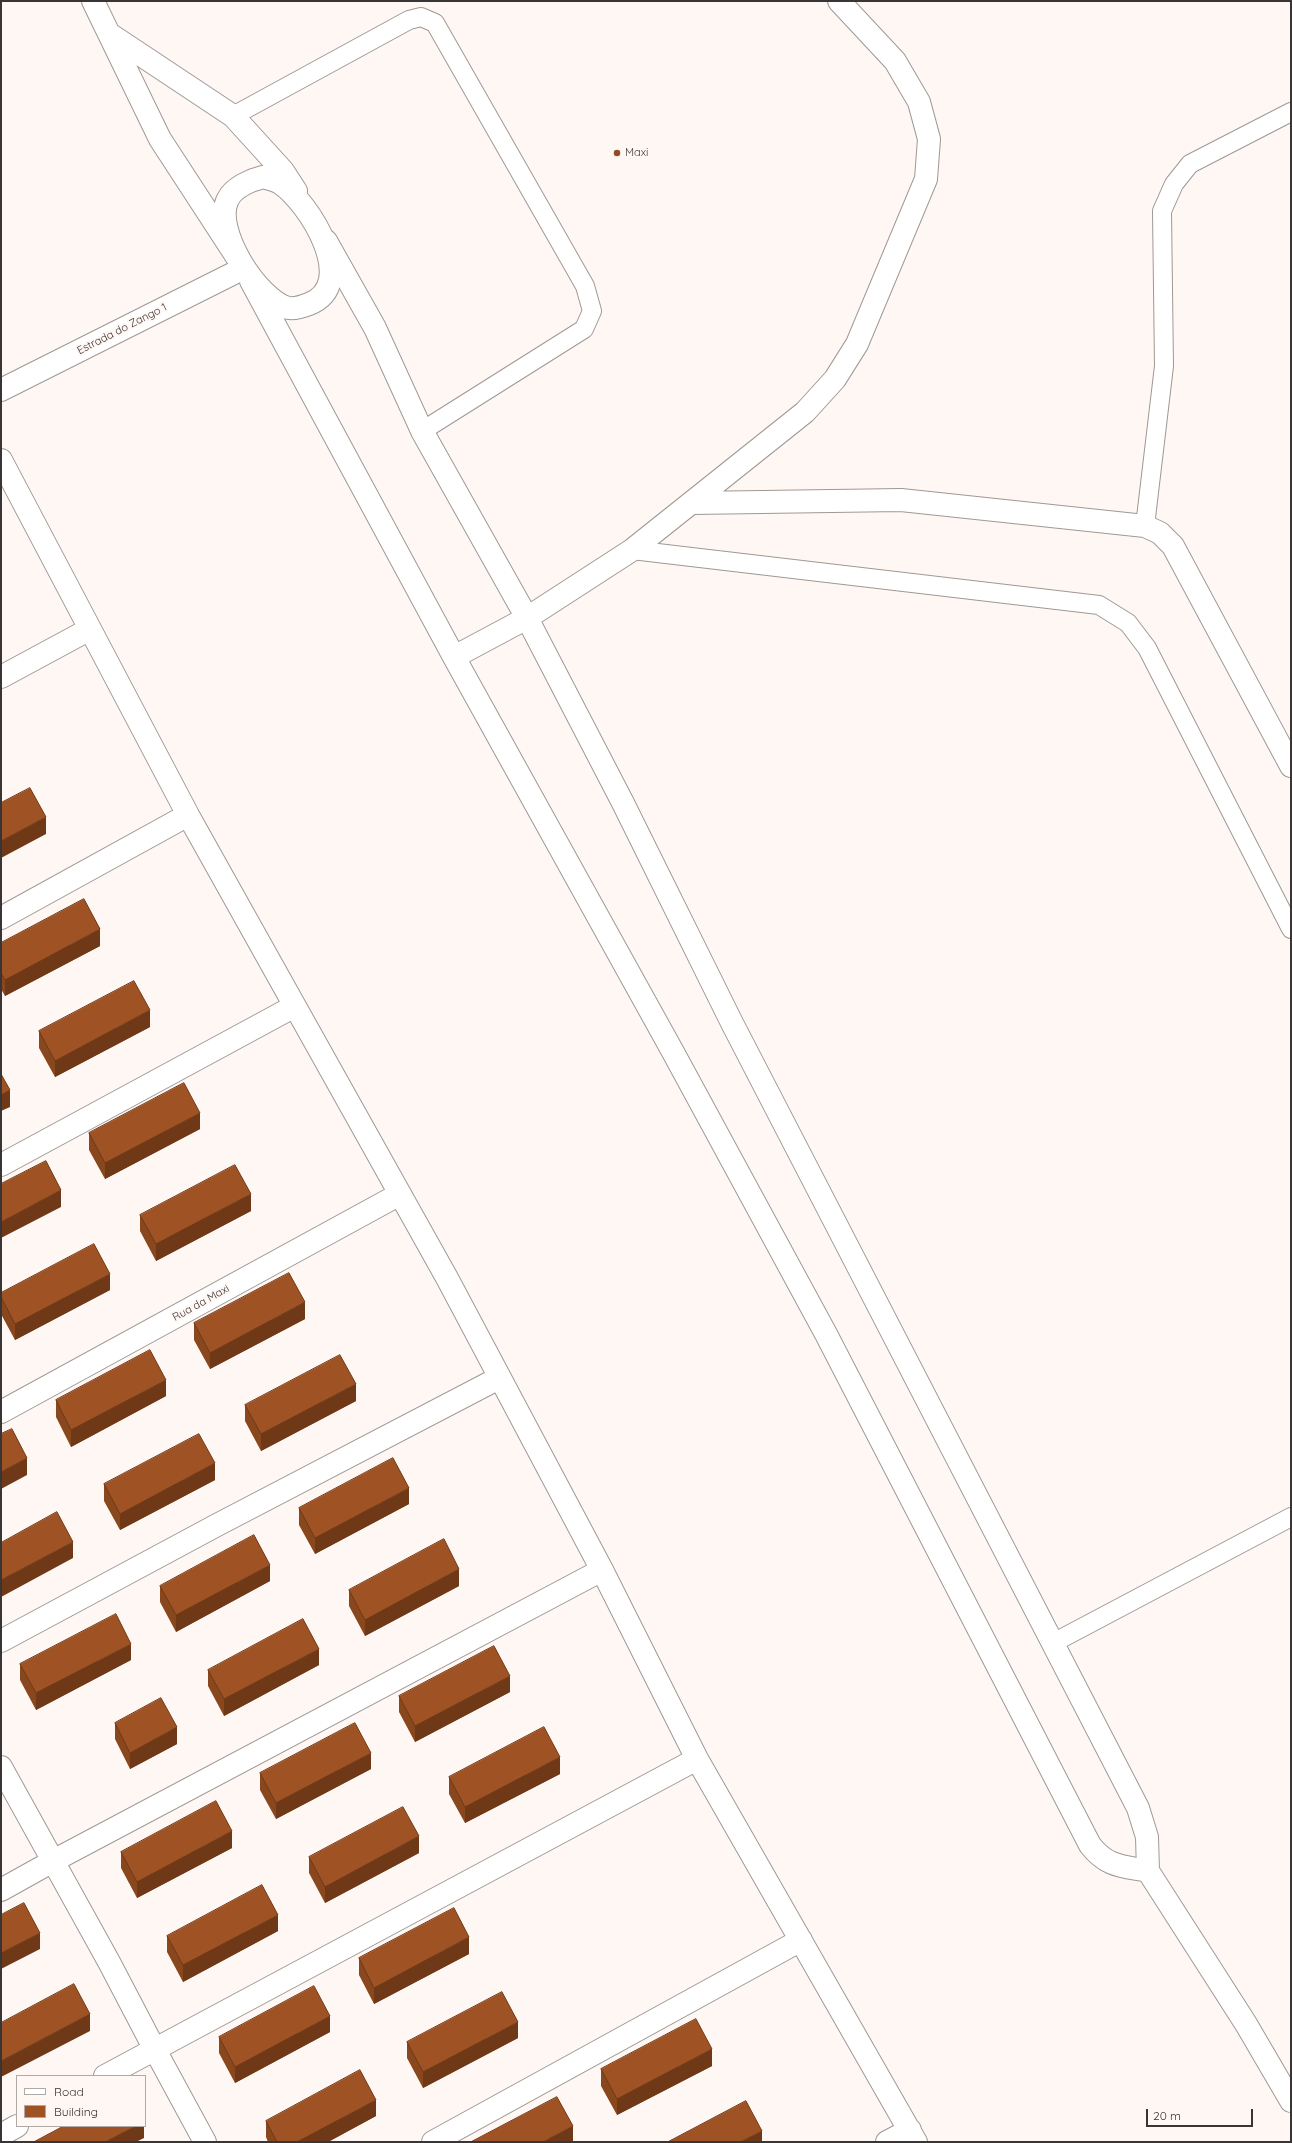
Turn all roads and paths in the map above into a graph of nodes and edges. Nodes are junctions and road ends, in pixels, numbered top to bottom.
1 (93, 1) edge
2 (839, 1) edge
3 (111, 35) junction
4 (1291, 112) edge
5 (233, 116) junction
6 (320, 230) junction
7 (244, 268) junction
8 (1, 390) edge
9 (422, 431) junction
10 (1, 460) edge
11 (692, 503) junction
12 (1145, 526) junction
13 (632, 550) junction
14 (527, 618) junction
15 (90, 629) junction
16 (454, 657) junction
17 (1, 677) edge
18 (1291, 766) edge
19 (188, 815) junction
20 (1, 918) edge
21 (1291, 929) edge
22 (293, 1007) junction
23 (1, 1164) edge
24 (400, 1194) junction
25 (499, 1378) junction
26 (1, 1412) edge
27 (1291, 1517) edge
28 (602, 1570) junction
29 (1, 1641) edge
30 (1053, 1643) junction
31 (697, 1759) junction
32 (1, 1767) edge
33 (53, 1861) junction
34 (1148, 1871) junction
35 (1, 1890) edge
36 (801, 1940) junction
37 (154, 2048) junction
38 (107, 2075) edge
39 (1291, 2101) edge
40 (16, 2127) edge
41 (1, 2135) edge
42 (913, 2136) edge
43 (205, 2142) edge
44 (433, 2142) edge
45 (887, 2142) edge

1 - 3 street
2 - 11 street
3 - 5 street
3 - 7 street
4 - 12 lane
5 - 6 street
5 - 9 lane
6 - 7 street
6 - 7 street
6 - 9 street
7 - 8 street, Estrada do Zango 1
7 - 16 street
9 - 14 street
10 - 15 street
11 - 12 street
11 - 13 street
12 - 18 street
13 - 14 street
13 - 21 lane
14 - 16 street
14 - 30 street
15 - 17 street
15 - 19 street
16 - 34 street
19 - 20 street
19 - 22 street
22 - 23 street
22 - 24 street
24 - 25 street
24 - 26 street, Rua da Maxi
25 - 28 street
25 - 29 street
27 - 30 lane
28 - 31 street
28 - 33 street
30 - 34 street
31 - 36 street
31 - 37 street
32 - 33 street
33 - 35 street
33 - 37 street
34 - 39 street
36 - 42 street
36 - 44 street
37 - 38 street
37 - 43 street
40 - 41 street
42 - 45 street

